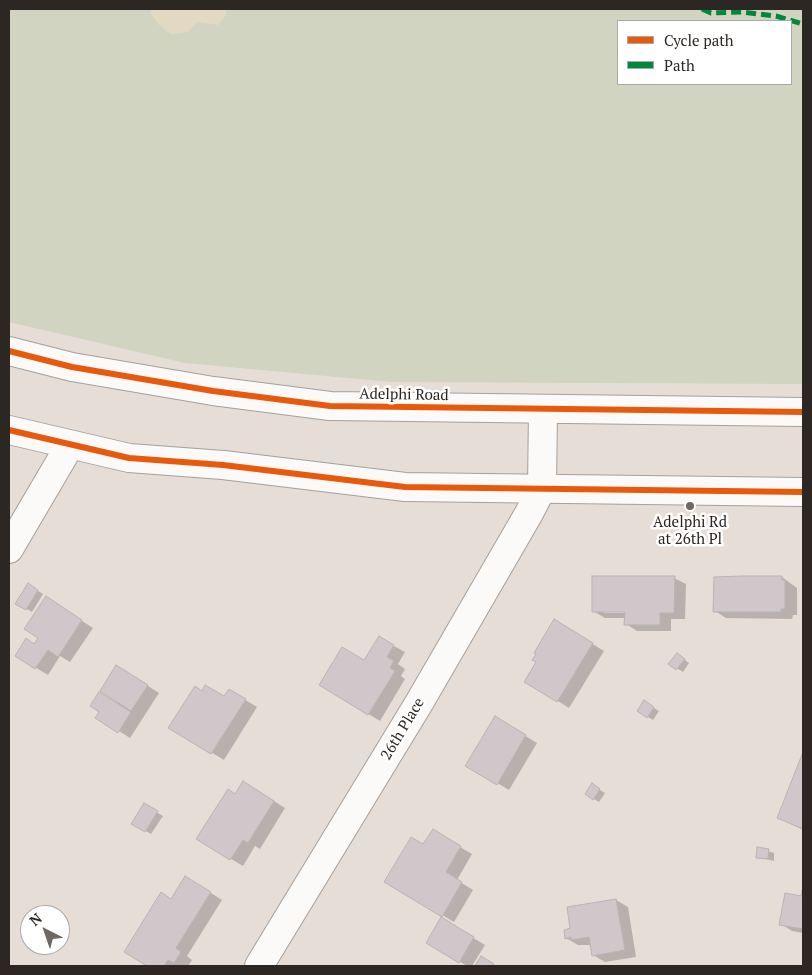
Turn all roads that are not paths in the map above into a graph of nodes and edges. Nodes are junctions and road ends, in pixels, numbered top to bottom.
1 (9, 351) edge
2 (543, 410) junction
3 (803, 412) edge
4 (9, 430) edge
5 (70, 445) junction
6 (542, 488) junction
7 (803, 492) edge
8 (9, 549) edge
9 (259, 966) edge

1 - 2 main road, Adelphi Road
2 - 3 main road, Adelphi Road
2 - 6 main road
4 - 5 main road
5 - 6 main road
5 - 8 main road
6 - 7 main road
6 - 9 main road, 26th Place

